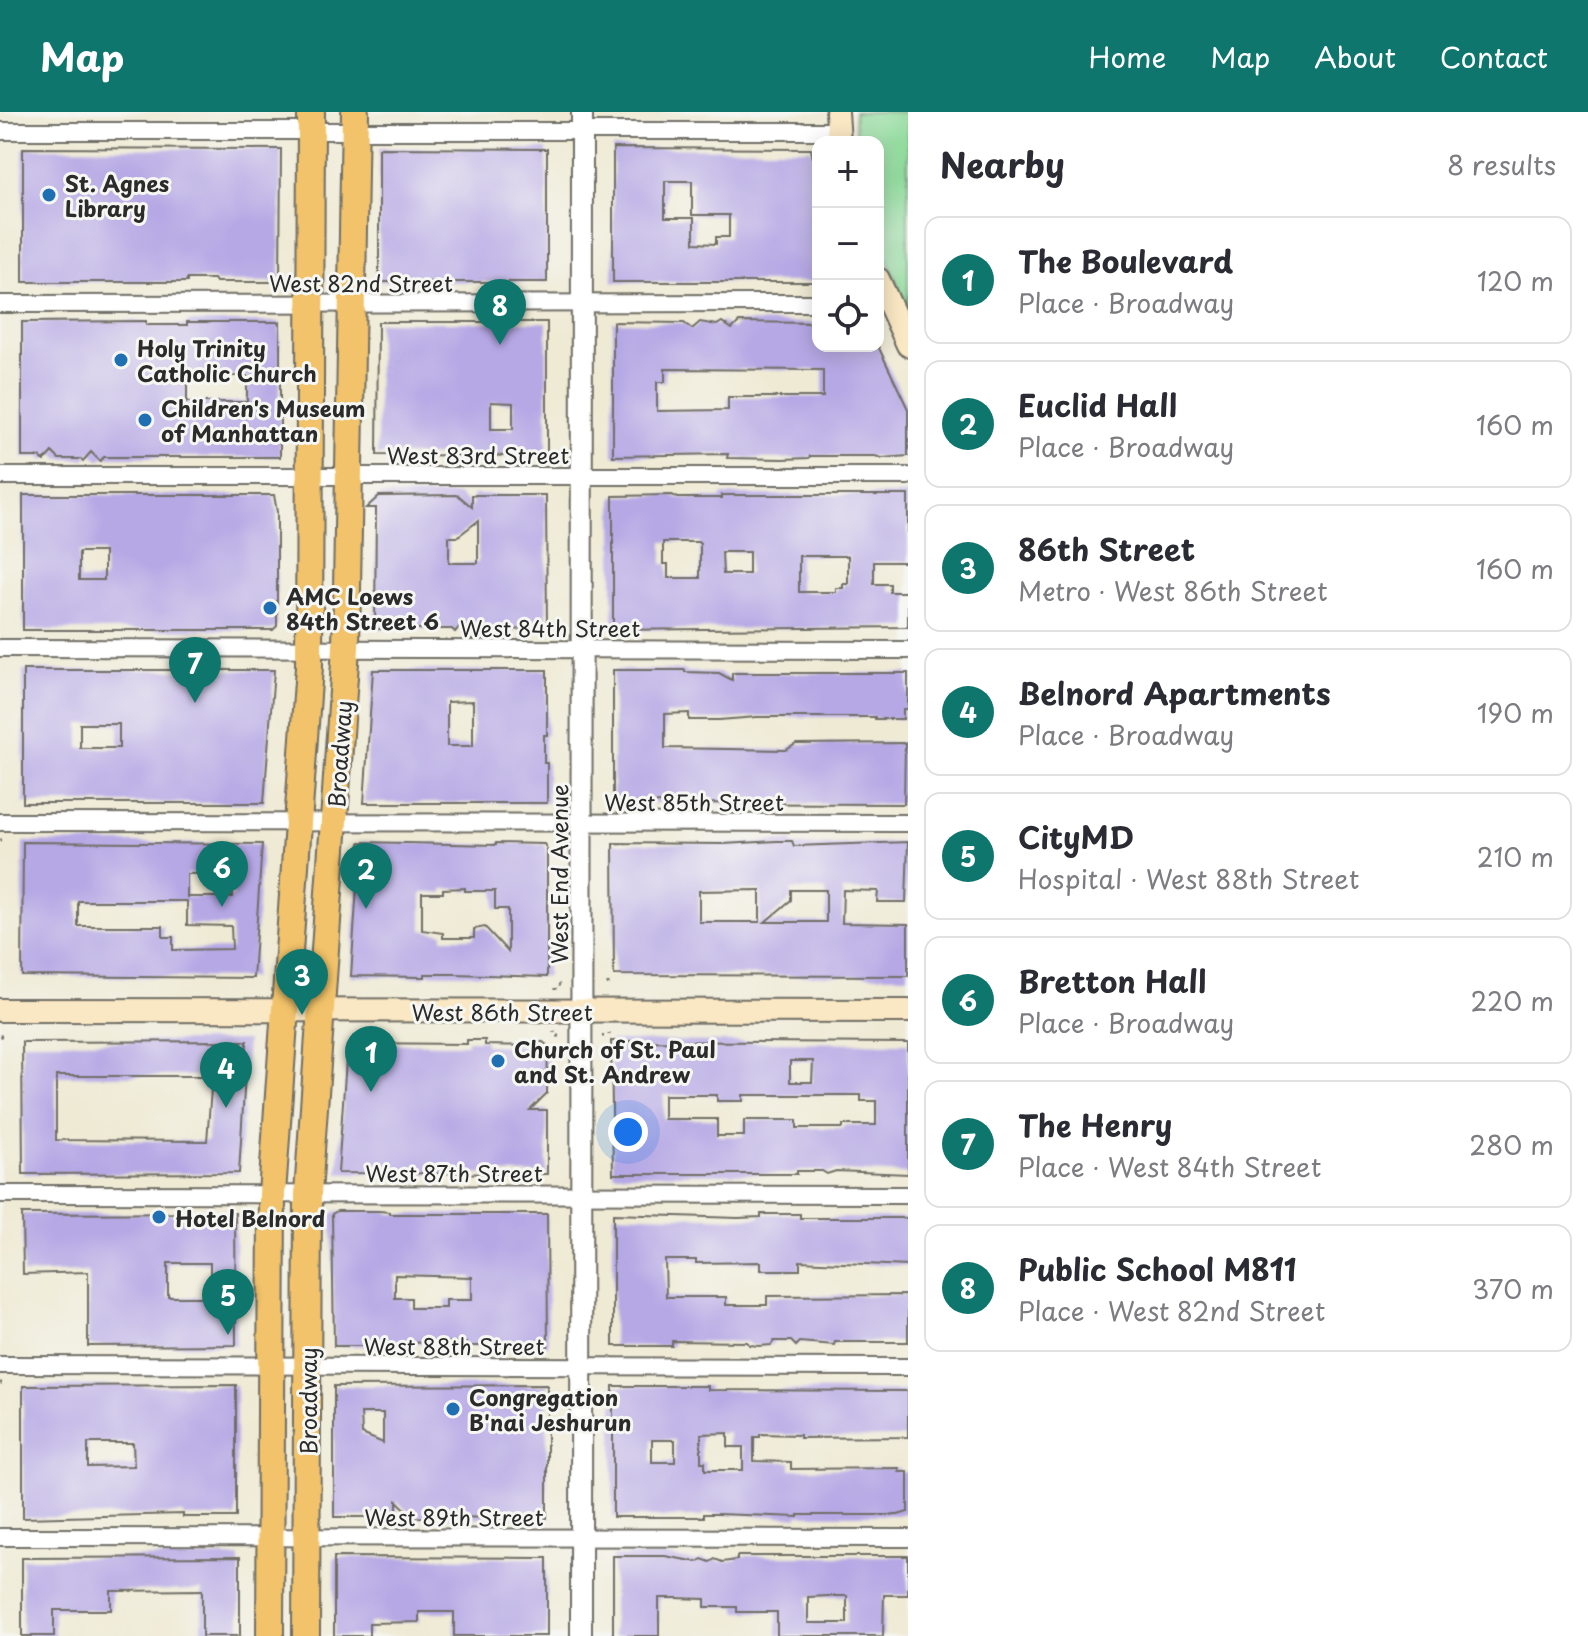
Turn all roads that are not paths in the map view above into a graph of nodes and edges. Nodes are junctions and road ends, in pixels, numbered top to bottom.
1 (311, 121) edge
2 (355, 121) edge
3 (582, 121) edge
4 (838, 128) edge
5 (0, 131) edge
6 (884, 299) edge
7 (582, 303) junction
8 (812, 303) edge
9 (0, 304) edge
10 (310, 304) junction
11 (351, 304) junction
12 (908, 345) edge
13 (0, 476) edge
14 (309, 476) junction
15 (350, 476) junction
16 (582, 476) junction
17 (908, 476) edge
18 (0, 648) edge
19 (309, 648) junction
20 (346, 648) junction
21 (582, 650) junction
22 (908, 650) edge
23 (0, 822) edge
24 (298, 823) junction
25 (334, 823) junction
26 (582, 823) junction
27 (908, 823) edge
28 (0, 1010) edge
29 (321, 1010) junction
30 (285, 1011) junction
31 (582, 1011) junction
32 (908, 1011) edge
33 (0, 1194) edge
34 (272, 1194) junction
35 (308, 1194) junction
36 (582, 1195) junction
37 (908, 1195) edge
38 (0, 1365) edge
39 (271, 1367) junction
40 (307, 1367) junction
41 (582, 1367) junction
42 (908, 1367) edge
43 (0, 1537) edge
44 (270, 1537) junction
45 (306, 1537) junction
46 (908, 1538) edge
47 (581, 1539) junction
48 (270, 1636) edge
49 (306, 1636) edge
50 (581, 1636) edge

1 - 2 street
1 - 5 street
1 - 10 main road, Broadway
2 - 3 street
2 - 11 main road, Broadway
3 - 4 street
3 - 7 street, West End Avenue
6 - 12 main road
7 - 8 street, West 82nd Street
7 - 11 street, West 82nd Street
7 - 16 street, West End Avenue
9 - 10 street, West 82nd Street
10 - 11 street, West 82nd Street
10 - 14 main road, Broadway
11 - 15 main road, Broadway
13 - 14 street, West 83rd Street
14 - 15 street, West 83rd Street
14 - 19 main road, Broadway
15 - 16 street, West 83rd Street
15 - 20 main road, Broadway
16 - 17 street, West 83rd Street
16 - 21 street, West End Avenue
18 - 19 street, West 84th Street
19 - 20 street, West 84th Street
19 - 24 main road, Broadway
20 - 21 street, West 84th Street
20 - 25 main road, Broadway
21 - 22 street, West 84th Street
21 - 26 street, West End Avenue
23 - 24 street, West 85th Street
24 - 25 street, West 85th Street
24 - 30 main road, Broadway
25 - 26 street, West 85th Street
25 - 29 main road, Broadway
26 - 27 street, West 85th Street
26 - 31 street, West End Avenue
28 - 30 main road, West 86th Street
29 - 30 main road, West 86th Street
29 - 31 main road, West 86th Street
29 - 35 main road, Broadway
30 - 34 main road, Broadway
31 - 32 main road, West 86th Street
31 - 36 street, West End Avenue
33 - 34 street, West 87th Street
34 - 35 street, West 87th Street
34 - 39 main road, Broadway
35 - 36 street, West 87th Street
35 - 40 main road, Broadway
36 - 37 street, West 87th Street
36 - 41 street, West End Avenue
38 - 39 street, West 88th Street
39 - 40 street, West 88th Street
39 - 44 main road, Broadway
40 - 41 street, West 88th Street
40 - 45 main road, Broadway
41 - 42 street, West 88th Street
41 - 47 street, West End Avenue
43 - 44 street, West 89th Street
44 - 45 street, West 89th Street
44 - 48 main road, Broadway
45 - 47 street, West 89th Street
45 - 49 main road, Broadway
46 - 47 street, West 89th Street
47 - 50 street, West End Avenue

